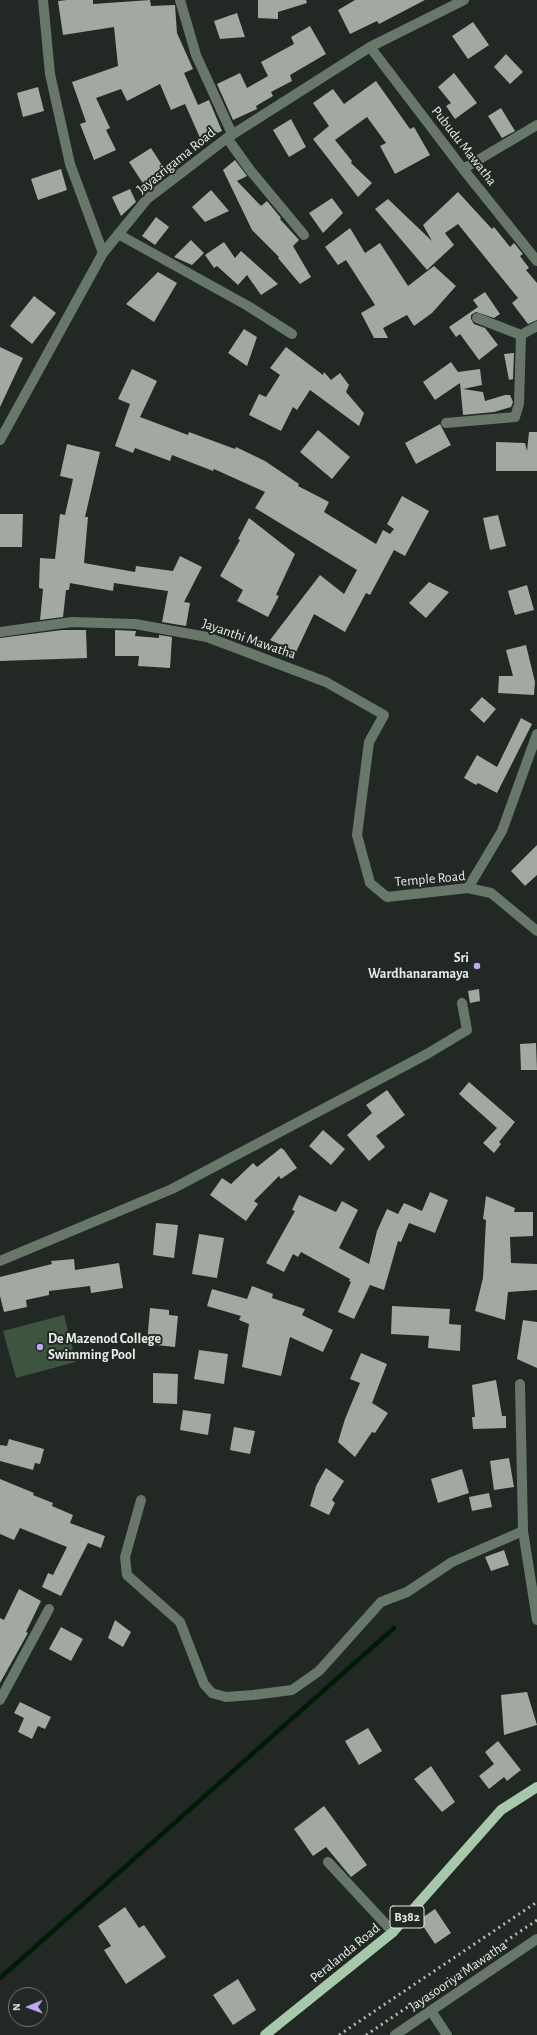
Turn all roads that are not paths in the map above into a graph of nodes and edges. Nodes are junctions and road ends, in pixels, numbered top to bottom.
1 (43, 0) edge
2 (180, 0) edge
3 (464, 0) edge
4 (370, 47) junction
5 (537, 125) edge
6 (230, 136) junction
7 (463, 169) junction
8 (118, 234) junction
9 (304, 235) dead end
10 (103, 253) junction
11 (537, 261) edge
12 (477, 318) dead end
13 (537, 326) edge
14 (292, 334) dead end
15 (521, 335) junction
16 (446, 423) dead end
17 (0, 440) edge
18 (0, 632) edge
19 (384, 715) joint
20 (537, 734) edge
21 (468, 888) junction
22 (537, 931) edge
23 (462, 1004) dead end
24 (0, 1261) edge
25 (520, 1384) dead end
26 (141, 1500) dead end
27 (523, 1531) junction
28 (49, 1609) dead end
29 (537, 1620) edge
30 (0, 1700) edge
31 (537, 1787) edge
32 (328, 1862) dead end
33 (394, 1932) junction
34 (537, 1939) edge
35 (431, 2011) junction
36 (265, 2035) edge
37 (395, 2035) edge
38 (447, 2035) edge

1 - 10 street
2 - 6 street
3 - 4 street, Jayasrigama Road
4 - 6 street, Jayasrigama Road
4 - 7 street, Pubudu Mawatha
5 - 7 street
6 - 8 street, Jayasrigama Road
6 - 9 street
7 - 11 street, Pubudu Mawatha
8 - 10 street, Jayasrigama Road
8 - 14 street
10 - 17 street, Jayasrigama Road
12 - 15 street
13 - 15 street
15 - 16 street
18 - 19 street, Jayanthi Mawatha
19 - 21 street, Temple Road
20 - 21 street
21 - 22 street, Temple Road
23 - 24 street
25 - 27 street
26 - 27 street
27 - 29 street
28 - 30 street
31 - 33 main road, Peralanda Road / B382
32 - 33 street
33 - 36 main road, Peralanda Road / B382
34 - 35 street, Jayasooriya Mawatha
35 - 37 street, Jayasooriya Mawatha
35 - 38 street

